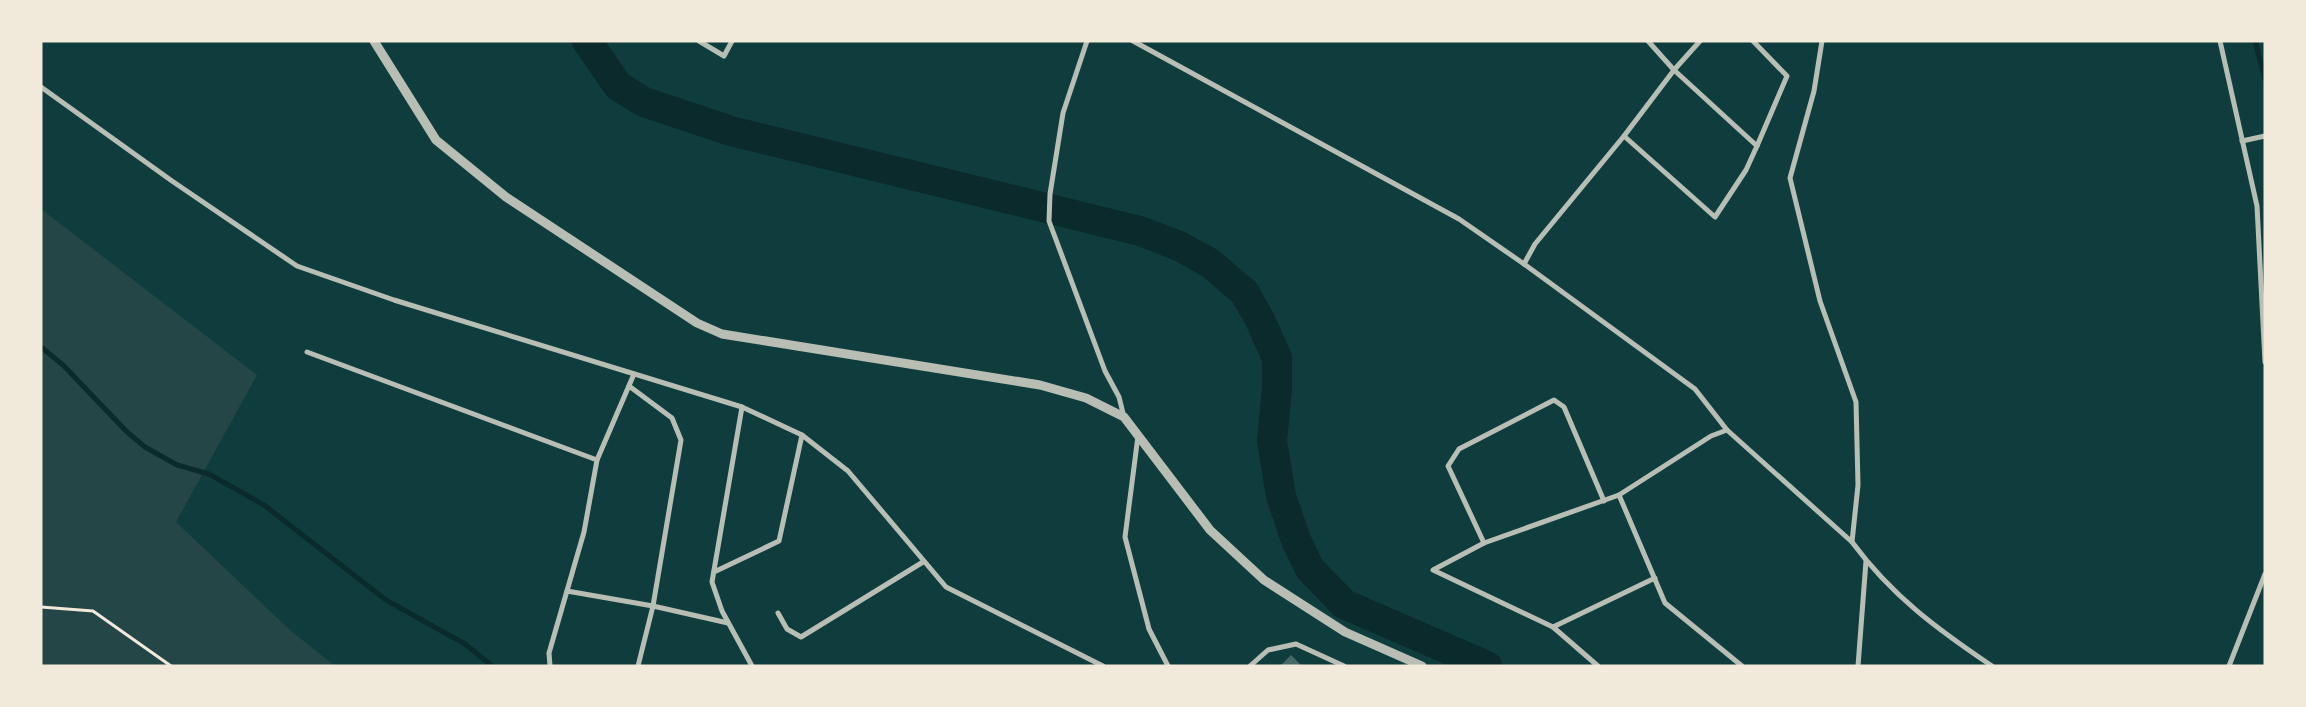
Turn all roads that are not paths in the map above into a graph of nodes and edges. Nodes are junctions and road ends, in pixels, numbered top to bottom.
1 (374, 41) edge
2 (699, 41) edge
3 (732, 41) edge
4 (1086, 41) edge
5 (1133, 41) edge
6 (1648, 41) edge
7 (1700, 41) edge
8 (1753, 41) edge
9 (1822, 41) edge
10 (2220, 41) edge
11 (1674, 70) junction
12 (41, 87) edge
13 (1624, 136) junction
14 (2265, 136) edge
15 (2242, 141) junction
16 (1757, 146) junction
17 (1524, 264) junction
18 (308, 352) dead end
19 (2265, 362) edge
20 (634, 374) junction
21 (629, 386) junction
22 (742, 407) junction
23 (1124, 417) junction
24 (1728, 430) junction
25 (802, 435) junction
26 (1138, 435) junction
27 (597, 460) junction
28 (1619, 496) junction
29 (1604, 501) junction
30 (1852, 542) junction
31 (1484, 543) junction
32 (1866, 561) junction
33 (923, 562) junction
34 (714, 572) junction
35 (2265, 574) edge
36 (1655, 578) junction
37 (567, 591) junction
38 (653, 606) junction
39 (778, 613) dead end
40 (728, 624) junction
41 (1553, 627) junction
42 (550, 666) edge
43 (638, 666) edge
44 (752, 666) edge
45 (1103, 666) edge
46 (1168, 666) edge
47 (1250, 666) edge
48 (1344, 666) edge
49 (1422, 666) edge
50 (1598, 666) edge
51 (1742, 666) edge
52 (1858, 666) edge
53 (1992, 666) edge
54 (2229, 666) edge

1 - 23 street
2 - 3 street
4 - 23 street
5 - 17 street
6 - 11 street
7 - 11 street
8 - 16 street
9 - 30 street
10 - 15 street
11 - 13 street
11 - 16 street
12 - 20 street
13 - 16 street
13 - 17 street
14 - 15 street
15 - 19 street
17 - 24 street
18 - 27 street
20 - 21 street
20 - 22 street
21 - 27 street
21 - 38 street
22 - 25 street
22 - 34 street
23 - 26 street
24 - 28 street
24 - 30 street
25 - 33 street
25 - 34 street
26 - 46 street
26 - 49 street
27 - 37 street
28 - 29 street
28 - 36 street
29 - 31 street
29 - 31 street
30 - 32 street
31 - 41 street
32 - 52 street
32 - 53 street
33 - 39 street
33 - 45 street
34 - 40 street
35 - 54 street
36 - 41 street
36 - 51 street
37 - 38 street
37 - 42 street
38 - 40 street
38 - 43 street
40 - 44 street
41 - 50 street
47 - 48 street

